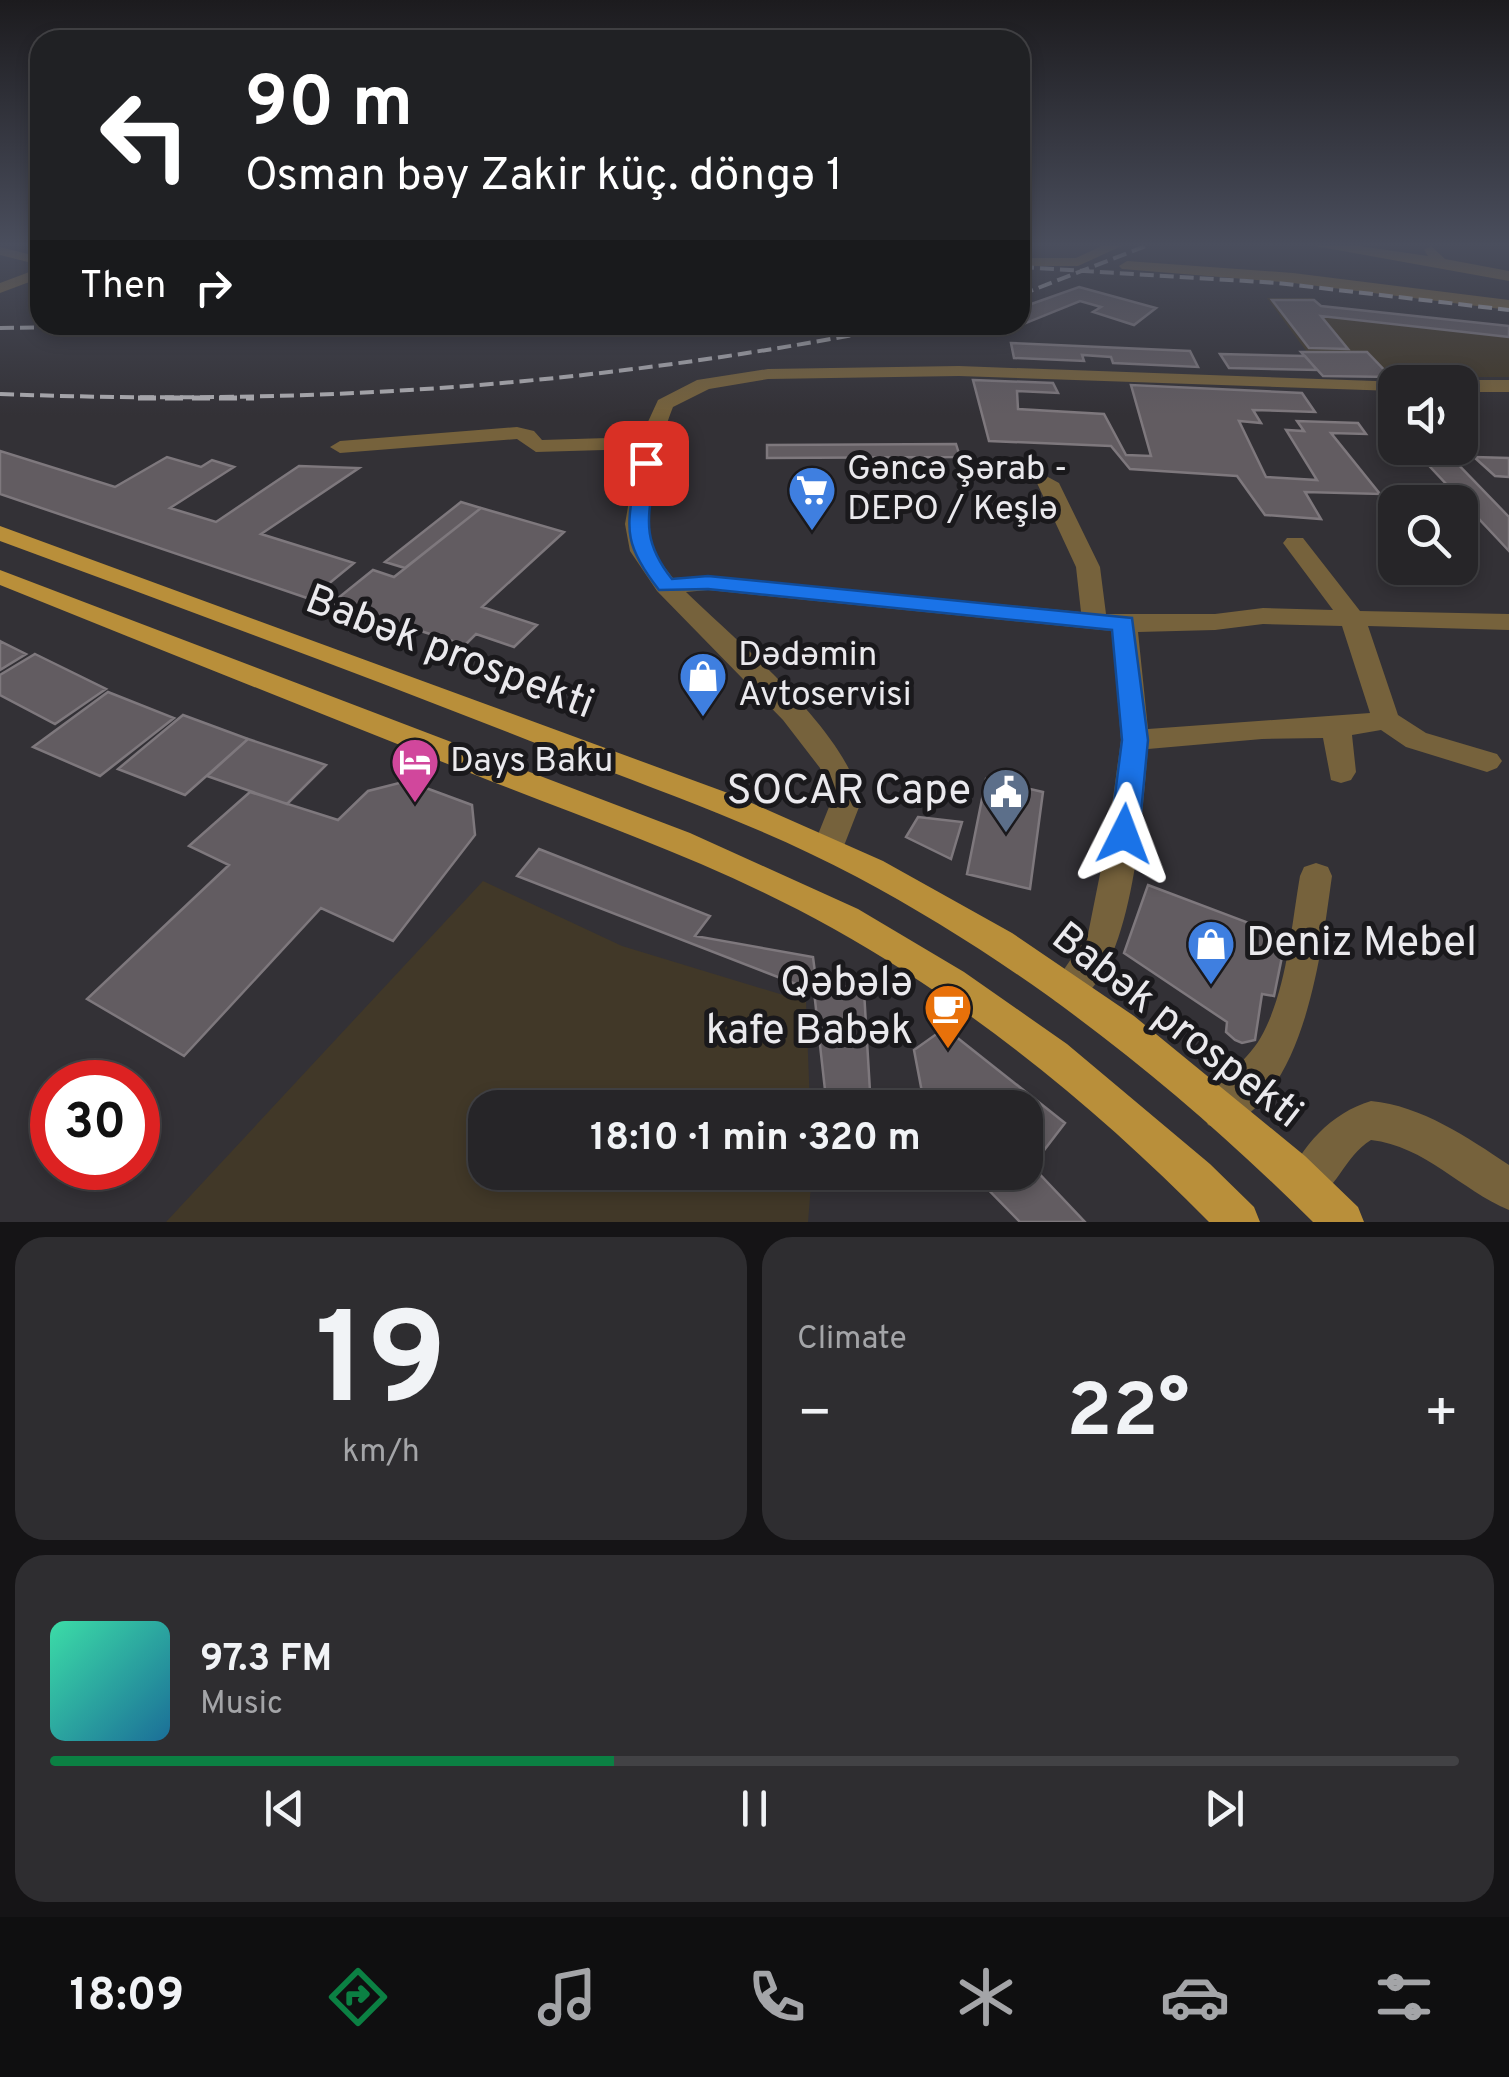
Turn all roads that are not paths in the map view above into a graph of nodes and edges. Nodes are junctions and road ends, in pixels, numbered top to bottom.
1 (1477, 301) edge
2 (1509, 305) edge
3 (1378, 384) edge
4 (1478, 386) edge
5 (1509, 386) edge
6 (649, 443) junction
7 (340, 447) dead end
8 (1048, 483) dead end
9 (0, 533) edge
10 (0, 542) edge
11 (1295, 543) dead end
12 (110, 574) junction
13 (0, 577) edge
14 (666, 586) junction
15 (1353, 619) junction
16 (1109, 621) junction
17 (1509, 622) edge
18 (1386, 720) junction
19 (1332, 728) junction
20 (1135, 740) junction
21 (1487, 761) dead end
22 (1342, 772) dead end
23 (829, 847) junction
24 (1316, 876) dead end
25 (1068, 990) junction
26 (1222, 1111) junction
27 (1306, 1185) junction
28 (1509, 1189) edge
29 (1239, 1222) edge
30 (1343, 1222) edge

1 - 2 street
3 - 6 street
4 - 5 street
6 - 7 street
6 - 14 street
8 - 16 street
9 - 12 main road, Babək prospekti
10 - 12 main road
11 - 15 street
12 - 23 main road, Babək prospekti
13 - 29 main road
14 - 16 street
14 - 23 street
15 - 16 street
15 - 17 street
15 - 18 street
16 - 20 street
18 - 19 street
18 - 21 street
19 - 20 street
19 - 22 street
20 - 25 street
23 - 25 main road, Babək prospekti
24 - 26 street
25 - 26 main road, Babək prospekti
26 - 27 main road, Babək prospekti
27 - 28 street
27 - 30 main road, Babək prospekti

